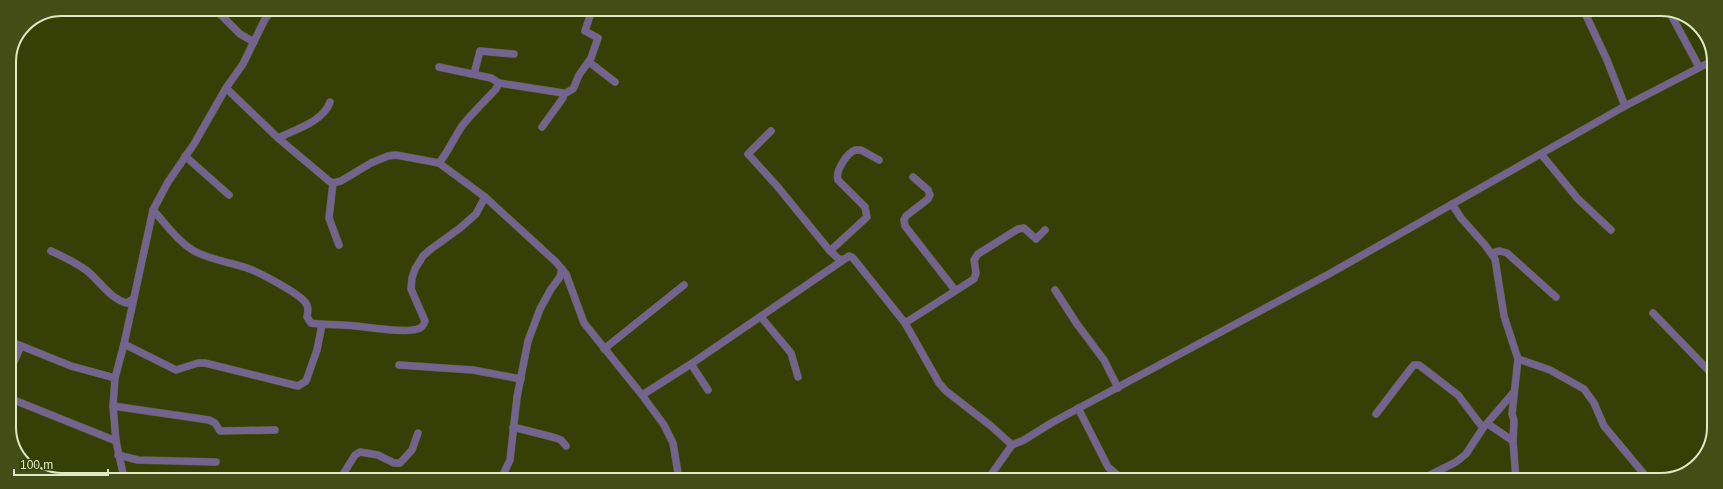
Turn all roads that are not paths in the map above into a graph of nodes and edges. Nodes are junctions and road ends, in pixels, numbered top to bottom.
1 (222, 16) edge
2 (268, 16) edge
3 (590, 16) edge
4 (1586, 16) edge
5 (1674, 18) edge
6 (254, 42) junction
7 (514, 54) dead end
8 (589, 62) junction
9 (1707, 64) edge
10 (439, 66) dead end
11 (1699, 68) junction
12 (474, 74) junction
13 (615, 82) dead end
14 (499, 83) junction
15 (226, 88) junction
16 (564, 94) junction
17 (330, 102) dead end
18 (1625, 106) junction
19 (542, 126) dead end
20 (771, 131) dead end
21 (278, 138) junction
22 (1541, 154) junction
23 (185, 156) junction
24 (879, 160) dead end
25 (439, 163) junction
26 (913, 177) dead end
27 (333, 183) junction
28 (229, 195) dead end
29 (485, 197) junction
30 (1452, 204) junction
31 (153, 210) junction
32 (1046, 230) dead end
33 (1611, 230) dead end
34 (339, 245) dead end
35 (51, 251) dead end
36 (830, 251) junction
37 (1492, 254) junction
38 (843, 259) junction
39 (562, 269) junction
40 (684, 285) dead end
41 (955, 290) junction
42 (1055, 290) dead end
43 (1556, 297) dead end
44 (132, 299) junction
45 (1653, 313) dead end
46 (761, 317) junction
47 (905, 323) junction
48 (322, 325) junction
49 (16, 344) edge
50 (124, 344) junction
51 (21, 346) junction
52 (604, 349) junction
53 (16, 357) edge
54 (1518, 359) junction
55 (399, 364) dead end
56 (691, 364) junction
57 (1707, 370) edge
58 (798, 377) dead end
59 (114, 378) junction
60 (521, 379) junction
61 (1118, 388) junction
62 (708, 390) dead end
63 (1514, 393) junction
64 (642, 395) junction
65 (16, 401) edge
66 (113, 406) junction
67 (1078, 408) junction
68 (1376, 414) dead end
69 (1486, 426) junction
70 (514, 427) junction
71 (275, 430) dead end
72 (418, 433) dead end
73 (1513, 440) junction
74 (116, 442) junction
75 (1012, 445) junction
76 (566, 446) dead end
77 (118, 455) junction
78 (216, 462) dead end
79 (123, 473) edge
80 (344, 473) edge
81 (504, 473) edge
82 (678, 473) edge
83 (992, 473) edge
84 (1115, 473) edge
85 (1434, 473) edge
86 (1515, 473) edge
87 (1643, 473) edge

1 - 6 street
2 - 6 street
3 - 8 street
4 - 18 street
5 - 11 street
6 - 15 street
7 - 12 street
8 - 13 street
8 - 16 street
9 - 11 street
10 - 12 street
11 - 18 street
12 - 14 street
14 - 16 street
14 - 25 street
15 - 21 street
15 - 23 street
16 - 19 street
17 - 21 street
18 - 22 street
20 - 36 street
21 - 27 street
22 - 30 street
22 - 33 street
23 - 28 street
23 - 31 street
24 - 36 street
25 - 27 street
25 - 29 street
26 - 41 street
27 - 34 street
29 - 39 street
29 - 48 street
30 - 37 street
30 - 61 street
31 - 44 street
31 - 48 street
32 - 41 street
35 - 44 street
36 - 38 street
37 - 43 street
37 - 54 street
38 - 46 street
38 - 47 street
39 - 52 street
39 - 60 street
40 - 52 street
41 - 47 street
42 - 61 street
44 - 50 street
45 - 57 street
46 - 56 street
46 - 58 street
47 - 75 street
48 - 50 street
49 - 51 street
50 - 59 street
51 - 53 street
51 - 59 street
52 - 64 street
54 - 63 street
54 - 87 street
55 - 60 street
56 - 62 street
56 - 64 street
59 - 66 street
60 - 70 street
61 - 67 street
63 - 69 street
63 - 73 street
64 - 82 street
65 - 74 street
66 - 71 street
66 - 74 street
67 - 75 street
67 - 84 street
68 - 69 street
69 - 73 street
69 - 85 street
70 - 76 street
70 - 81 street
72 - 80 street
73 - 86 street
74 - 77 street
75 - 83 street
77 - 78 street
77 - 79 street

